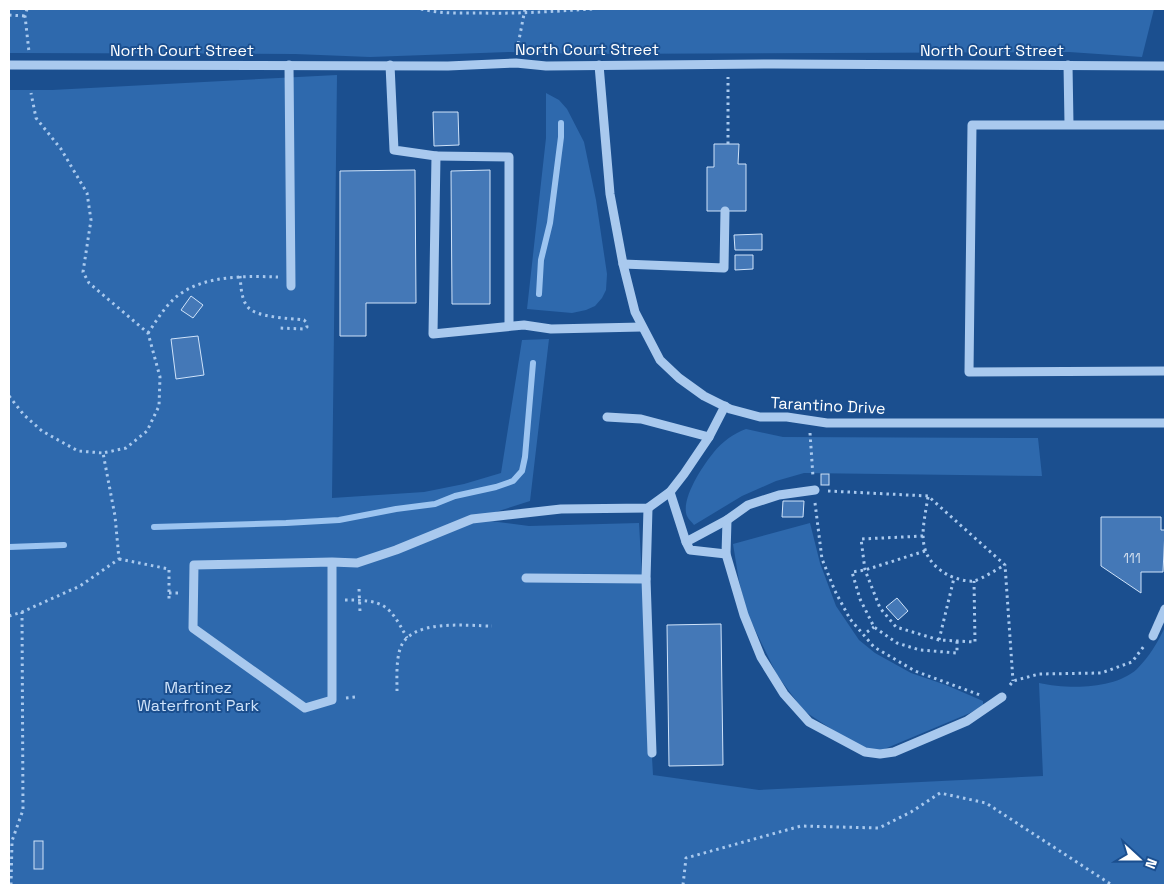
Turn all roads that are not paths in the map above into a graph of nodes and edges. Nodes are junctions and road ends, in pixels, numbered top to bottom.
1 (9, 65) edge
2 (288, 65) junction
3 (390, 65) junction
4 (599, 65) junction
5 (1068, 66) junction
6 (1165, 66) edge
7 (1069, 124) junction
8 (1165, 124) edge
9 (436, 156) junction
10 (725, 211) dead end
11 (623, 264) junction
12 (291, 286) dead end
13 (509, 326) junction
14 (642, 327) junction
15 (1165, 371) edge
16 (725, 406) junction
17 (607, 416) dead end
18 (1165, 423) edge
19 (709, 437) junction
20 (815, 490) road end
21 (670, 492) junction
22 (648, 508) junction
23 (727, 520) junction
24 (686, 542) junction
25 (726, 554) junction
26 (332, 562) junction
27 (526, 578) dead end
28 (646, 579) junction
29 (1165, 609) edge
30 (1153, 636) road end
31 (1002, 697) road end
32 (652, 753) dead end

1 - 2 street, North Court Street
2 - 3 street, North Court Street
2 - 12 street
3 - 4 street, North Court Street
3 - 9 street
4 - 5 street, North Court Street
4 - 11 street, Tarantino Drive
5 - 6 street, North Court Street
5 - 7 street
7 - 8 street
7 - 15 street
9 - 13 street
9 - 13 street
10 - 11 street
11 - 14 street, Tarantino Drive
13 - 14 street
14 - 16 street, Tarantino Drive
16 - 18 street, Tarantino Drive
16 - 19 street
17 - 19 street
19 - 21 street
20 - 23 street
21 - 22 street
21 - 24 street
22 - 26 street
22 - 28 street
23 - 24 street
23 - 25 street
24 - 25 street
25 - 31 street
26 - 26 street
27 - 28 street
28 - 32 street
29 - 30 street

